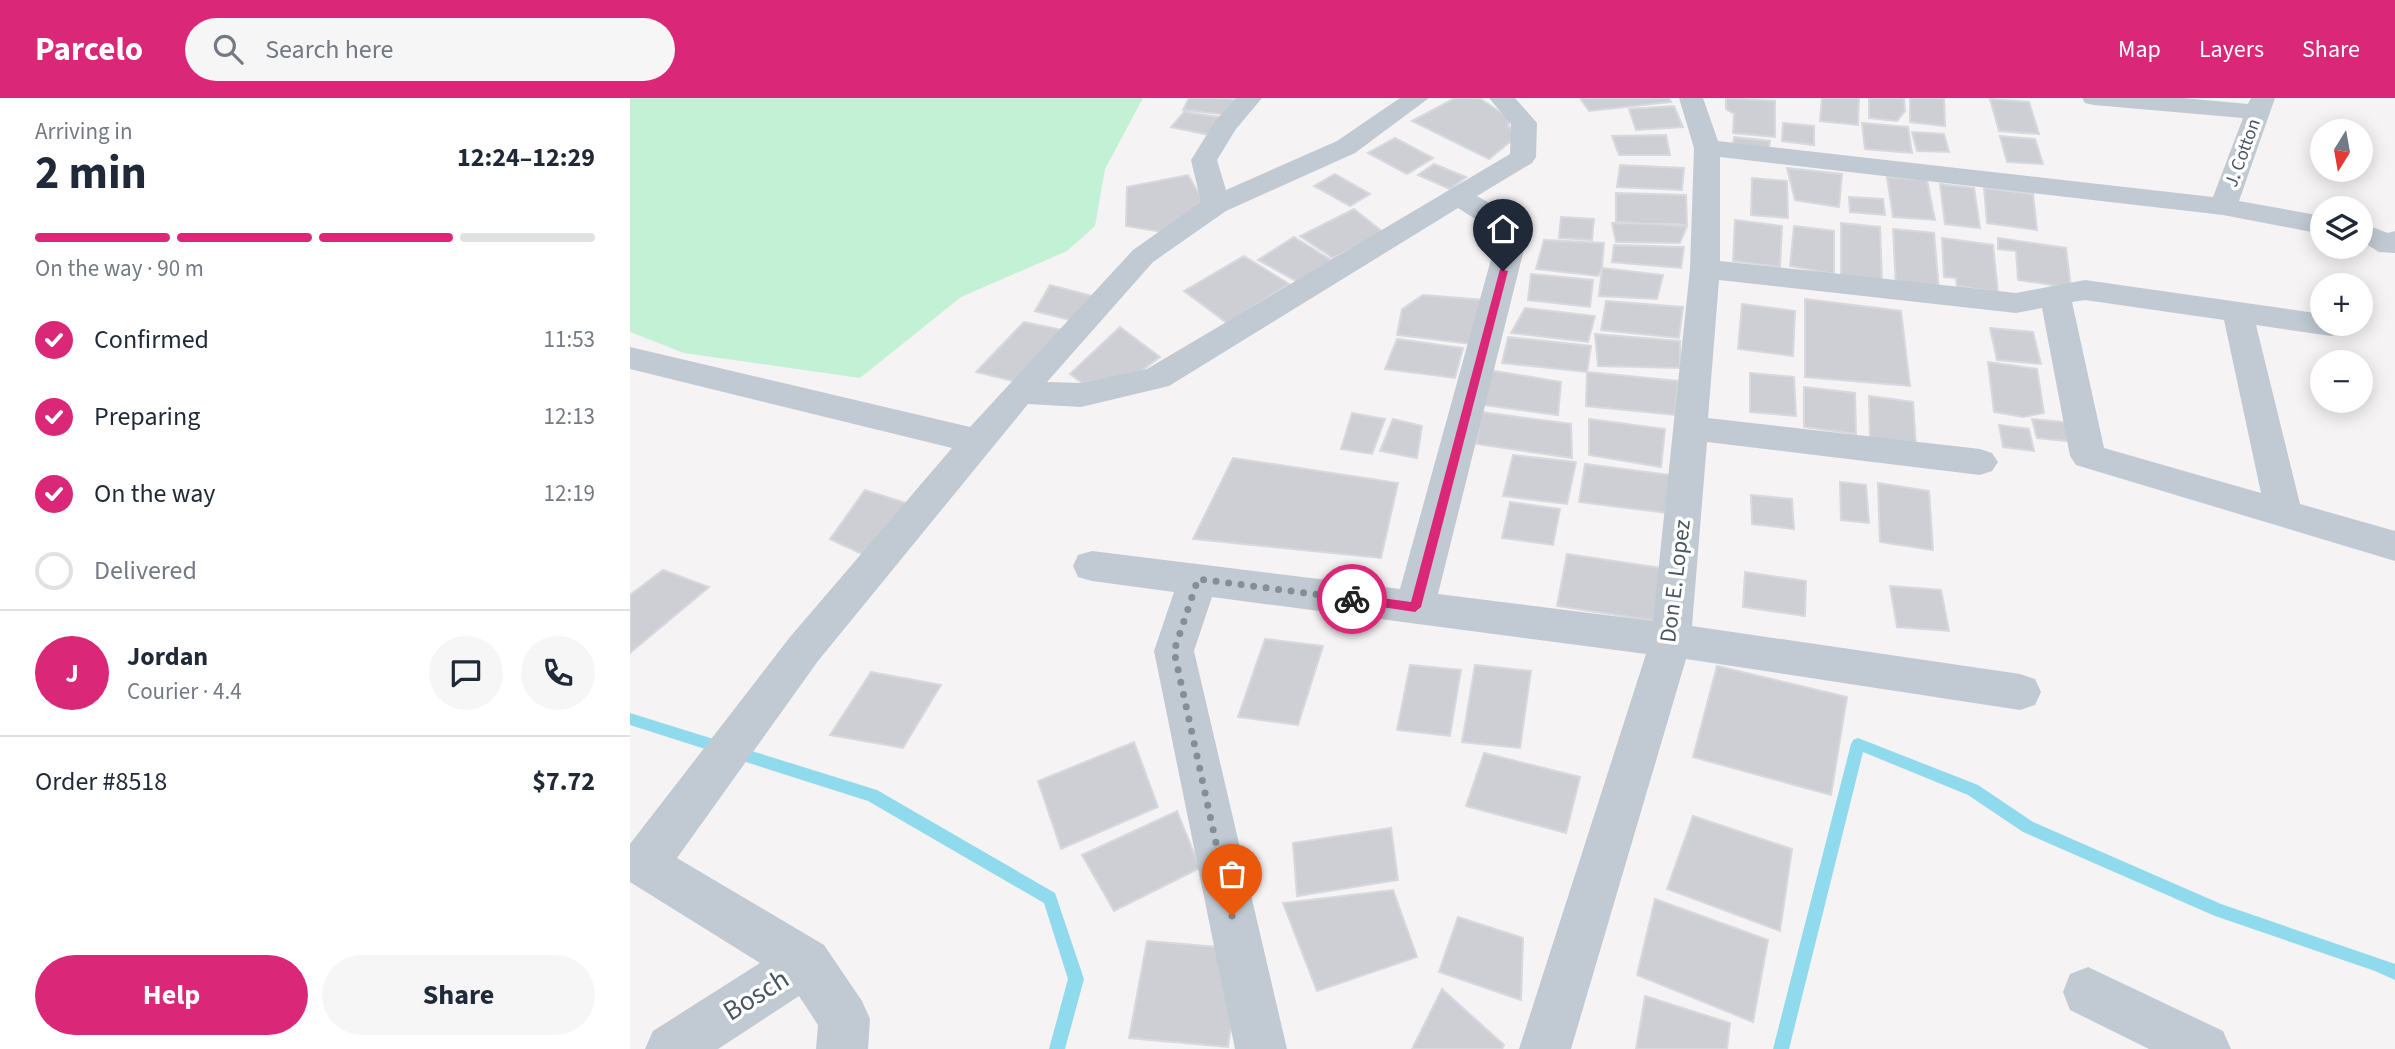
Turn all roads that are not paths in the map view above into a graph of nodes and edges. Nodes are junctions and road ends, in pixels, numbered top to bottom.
1 (1250, 98) edge
2 (1417, 98) edge
3 (1501, 98) edge
4 (1691, 98) edge
5 (2095, 98) edge
6 (2260, 105) edge
7 (1707, 148) junction
8 (1456, 196) junction
9 (1216, 205) junction
10 (2223, 207) junction
11 (2310, 223) edge
12 (2373, 235) edge
13 (2392, 243) edge
14 (1705, 269) junction
15 (2055, 294) junction
16 (2237, 311) junction
17 (2310, 323) edge
18 (630, 358) edge
19 (1019, 392) junction
20 (1691, 428) junction
21 (978, 442) junction
22 (1980, 462) dead end
23 (2284, 513) junction
24 (2395, 546) edge
25 (1091, 566) dead end
26 (1198, 579) junction
27 (1415, 607) junction
28 (1671, 640) junction
29 (2020, 692) dead end
30 (637, 865) edge
31 (806, 963) junction
32 (2088, 992) dead end
33 (671, 1049) edge
34 (842, 1049) edge
35 (1261, 1049) edge
36 (1545, 1049) edge
37 (2205, 1049) edge

1 - 9 street
2 - 9 street
3 - 8 street
4 - 7 street, Don E. Lopez
5 - 6 street
6 - 10 street, J. Cotton
7 - 10 street
7 - 14 street, Don E. Lopez
8 - 19 street
8 - 27 street
9 - 19 street
10 - 11 street
12 - 13 street
14 - 15 street
14 - 20 street, Don E. Lopez
15 - 16 street
15 - 23 street
16 - 17 street
16 - 23 street
18 - 21 street
19 - 21 street
20 - 22 street
20 - 28 street, Don E. Lopez
21 - 30 street
23 - 24 street
25 - 26 street
26 - 27 street
26 - 35 street
27 - 28 street
28 - 29 street
28 - 36 street, Don E. Lopez
30 - 31 street
31 - 33 street, Bosch
31 - 34 street
32 - 37 street

